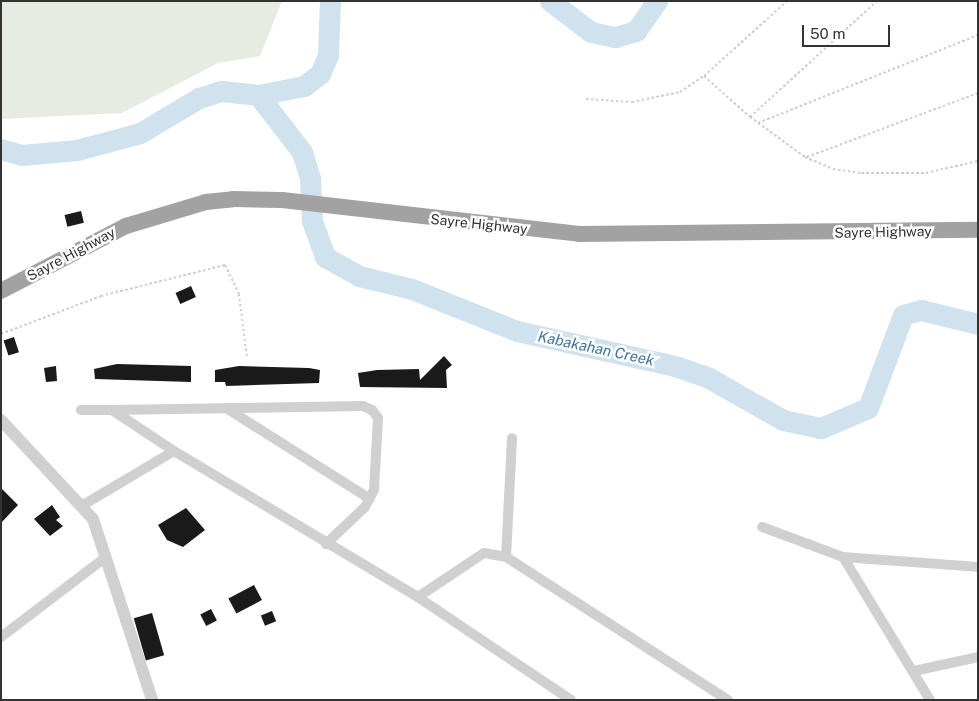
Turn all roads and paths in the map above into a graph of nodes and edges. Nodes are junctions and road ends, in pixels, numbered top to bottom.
1 (787, 1) edge
2 (878, 1) edge
3 (978, 35) edge
4 (704, 76) junction
5 (978, 93) edge
6 (586, 99) dead end
7 (750, 117) junction
8 (758, 123) junction
9 (805, 157) junction
10 (978, 161) edge
11 (978, 230) edge
12 (1, 291) edge
13 (1, 334) edge
14 (247, 358) dead end
15 (226, 408) junction
16 (81, 410) dead end
17 (112, 410) junction
18 (1, 420) edge
19 (512, 438) dead end
20 (174, 451) junction
21 (370, 499) junction
22 (83, 505) junction
23 (762, 527) dead end
24 (326, 544) junction
25 (106, 557) junction
26 (506, 557) junction
27 (844, 557) junction
28 (978, 567) edge
29 (418, 597) junction
30 (1, 638) edge
31 (978, 657) edge
32 (914, 671) junction
33 (152, 700) edge
34 (571, 700) edge
35 (728, 700) edge
36 (930, 700) edge

1 - 4 path
2 - 7 path
3 - 8 path
4 - 6 path
4 - 7 path
5 - 9 path
7 - 8 path
8 - 9 path
9 - 10 path
11 - 12 highway, Sayre Highway
13 - 14 path
15 - 17 street
15 - 21 street
15 - 21 street
16 - 17 street
17 - 20 street
18 - 22 street
19 - 26 street
20 - 22 street
20 - 24 street
21 - 24 street
22 - 25 street
23 - 27 street
24 - 29 street
25 - 30 street
25 - 33 street
26 - 29 street
26 - 35 street
27 - 28 street
27 - 32 street
29 - 34 street
31 - 32 street
32 - 36 street

